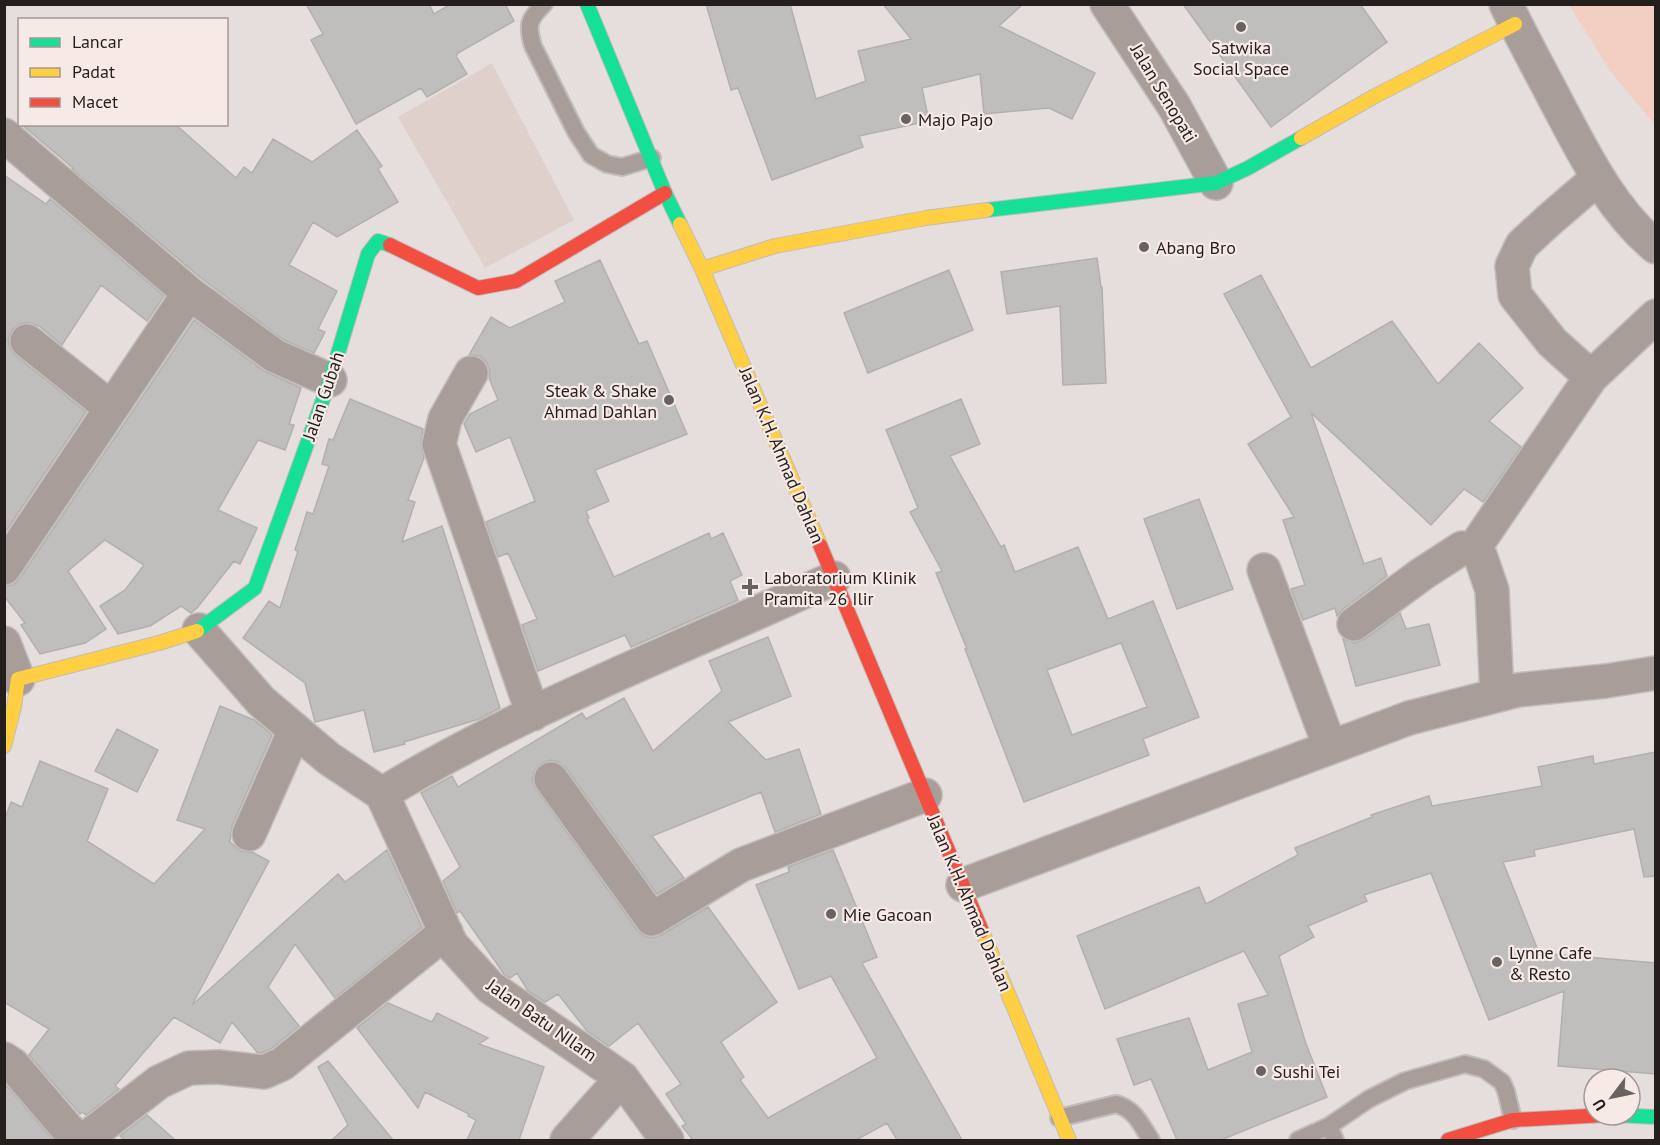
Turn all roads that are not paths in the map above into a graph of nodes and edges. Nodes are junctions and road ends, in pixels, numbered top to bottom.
1 (544, 4) edge
2 (587, 4) edge
3 (1107, 4) edge
4 (1510, 14) edge
5 (4, 135) edge
6 (652, 158) junction
7 (1598, 178) junction
8 (1216, 183) junction
9 (666, 193) junction
10 (1656, 247) edge
11 (702, 269) junction
12 (189, 293) junction
13 (1656, 316) edge
14 (27, 341) dead end
15 (471, 373) dead end
16 (1591, 377) junction
17 (330, 380) junction
18 (111, 408) junction
19 (1473, 550) junction
20 (4, 568) edge
21 (1263, 570) dead end
22 (834, 578) junction
23 (1354, 624) dead end
24 (199, 630) junction
25 (4, 643) edge
26 (1656, 673) edge
27 (1497, 695) junction
28 (12, 698) edge
29 (533, 714) junction
30 (295, 730) junction
31 (4, 746) edge
32 (1330, 747) junction
33 (551, 779) dead end
34 (382, 794) junction
35 (925, 795) junction
36 (249, 834) dead end
37 (963, 885) junction
38 (446, 932) junction
39 (4, 1059) edge
40 (622, 1078) junction
41 (1582, 1116) edge
42 (1059, 1118) junction
43 (1513, 1120) junction
44 (1332, 1133) edge
45 (78, 1140) edge
46 (84, 1140) edge
47 (567, 1140) edge
48 (667, 1140) edge
49 (1069, 1140) edge
50 (1151, 1140) edge
51 (1298, 1140) edge
52 (1448, 1140) edge

1 - 6 lane
2 - 6 street, Jalan K.H. Ahmad Dahlan
3 - 8 street, Jalan Senopati
4 - 7 street
4 - 8 street
5 - 12 street
6 - 9 street, Jalan K.H. Ahmad Dahlan
7 - 10 street
7 - 16 street
8 - 11 street
9 - 11 street, Jalan K.H. Ahmad Dahlan
9 - 17 street, Jalan Gubah
11 - 22 street, Jalan K.H. Ahmad Dahlan
12 - 17 street
12 - 18 street
13 - 16 street
14 - 18 street
15 - 29 street
16 - 19 street
17 - 24 street, Jalan Gubah
18 - 20 street
19 - 23 street
19 - 27 street
21 - 32 street
22 - 29 street
22 - 35 street, Jalan K.H. Ahmad Dahlan
24 - 28 street, Jalan Gubah
24 - 30 street
25 - 28 street
26 - 27 street
27 - 32 street
28 - 31 street
29 - 34 street
30 - 34 street
30 - 36 street
32 - 37 street
33 - 35 street
34 - 38 street, Jalan Batu NIlam
35 - 37 street, Jalan K.H. Ahmad Dahlan
37 - 42 street, Jalan K.H. Ahmad Dahlan
38 - 40 street, Jalan Batu NIlam
38 - 46 street
39 - 45 street
40 - 47 street
40 - 48 street, Jalan Batu NIlam
41 - 43 street
42 - 49 street, Jalan K.H. Ahmad Dahlan
42 - 50 lane
43 - 44 lane
43 - 52 street
44 - 51 lane

